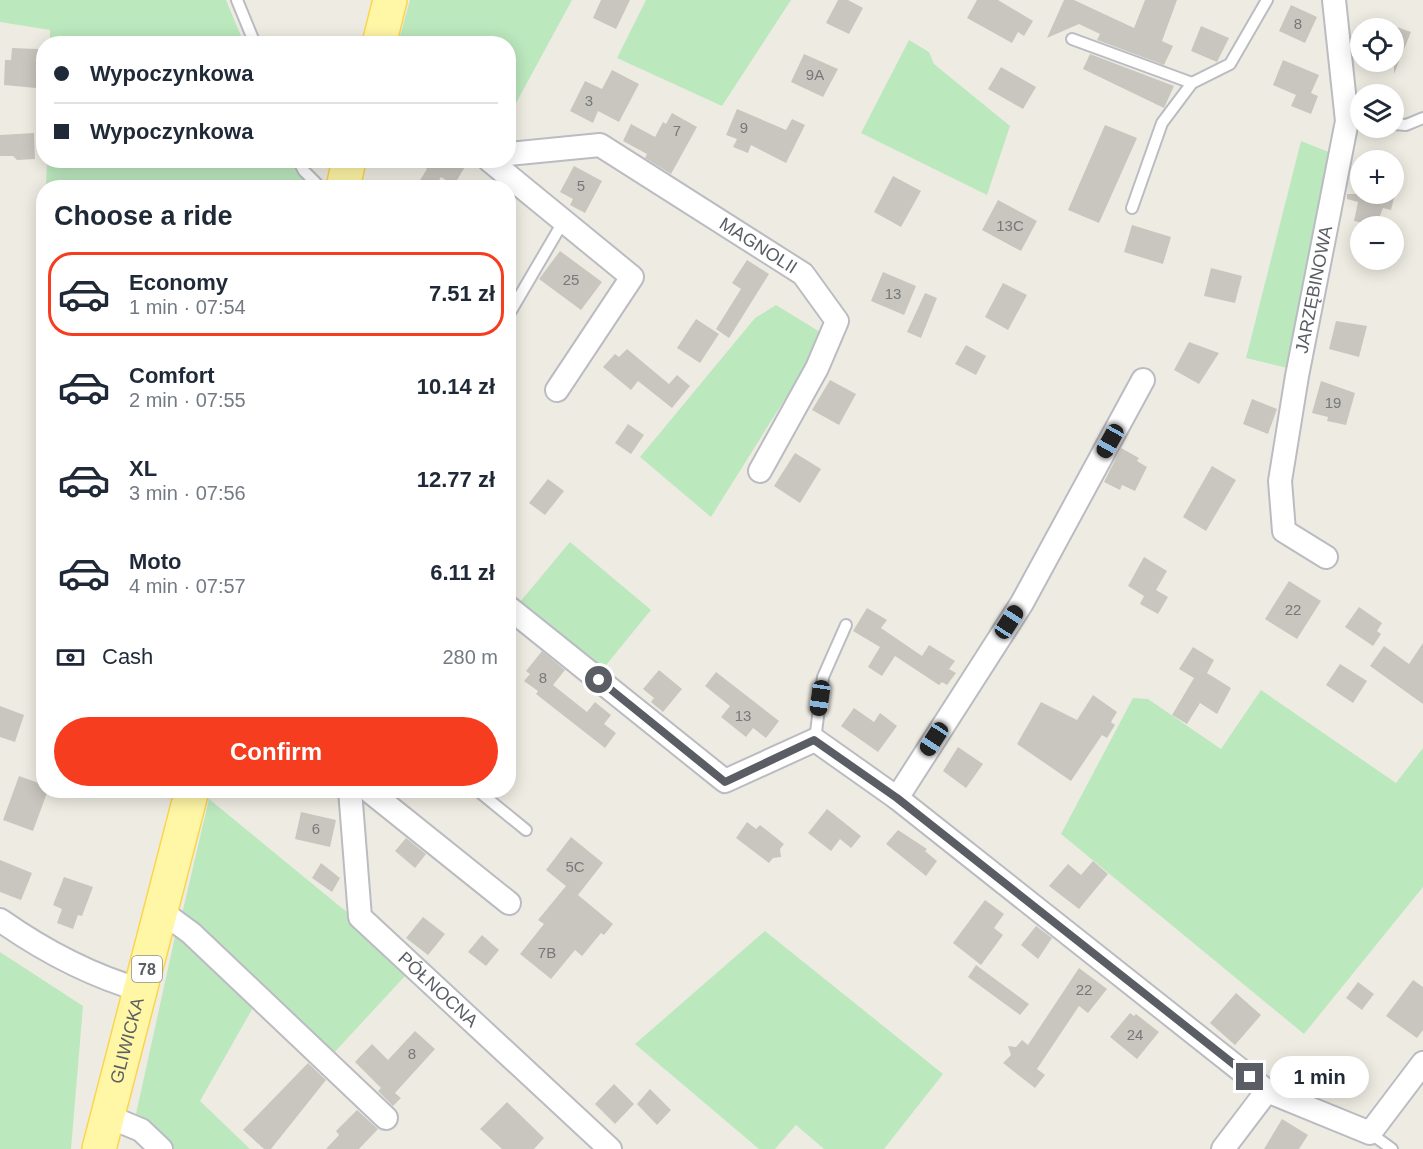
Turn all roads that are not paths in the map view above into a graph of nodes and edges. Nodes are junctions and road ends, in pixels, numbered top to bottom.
1 (237, 0) edge
2 (390, 0) edge
3 (1267, 0) edge
4 (1334, 0) edge
5 (252, 36) edge
6 (381, 36) edge
7 (1072, 39) dead end
8 (1192, 83) junction
9 (1350, 98) edge
10 (1423, 118) edge
11 (1404, 125) edge
12 (1350, 138) edge
13 (516, 153) edge
14 (302, 168) edge
15 (499, 168) edge
16 (313, 180) edge
17 (513, 180) edge
18 (516, 183) edge
19 (1132, 208) dead end
20 (563, 222) junction
21 (516, 302) edge
22 (1143, 380) dead end
23 (557, 390) dead end
24 (760, 471) dead end
25 (1326, 557) dead end
26 (516, 613) edge
27 (846, 625) dead end
28 (814, 740) junction
29 (190, 798) edge
30 (351, 798) edge
31 (378, 798) edge
32 (487, 798) edge
33 (897, 798) junction
34 (526, 830) dead end
35 (509, 903) dead end
36 (161, 911) junction
37 (0, 920) edge
38 (141, 990) junction
39 (1423, 1063) edge
40 (1267, 1091) junction
41 (107, 1116) junction
42 (386, 1119) dead end
43 (1370, 1133) junction
44 (99, 1149) edge
45 (161, 1149) edge
46 (610, 1149) edge
47 (1223, 1149) edge
48 (1392, 1149) edge

1 - 5 lane
2 - 6 main road
3 - 8 lane
4 - 9 street, JARZĘBINOWA
7 - 8 lane
8 - 19 lane
10 - 11 lane
12 - 25 street, JARZĘBINOWA
13 - 24 street, MAGNOLII
14 - 16 lane
15 - 17 street
18 - 20 street
20 - 21 lane
20 - 23 street
22 - 33 street
26 - 28 street
27 - 28 lane
28 - 33 street
29 - 36 main road, GLIWICKA / 78
30 - 46 street, PÓŁNOCNA
31 - 35 street
32 - 34 lane
33 - 40 street
36 - 38 main road, GLIWICKA / 78
36 - 42 street
37 - 38 street
38 - 41 main road, GLIWICKA / 78
39 - 43 street
40 - 43 street
40 - 47 street
41 - 44 main road, GLIWICKA / 78
41 - 45 street
43 - 48 lane

